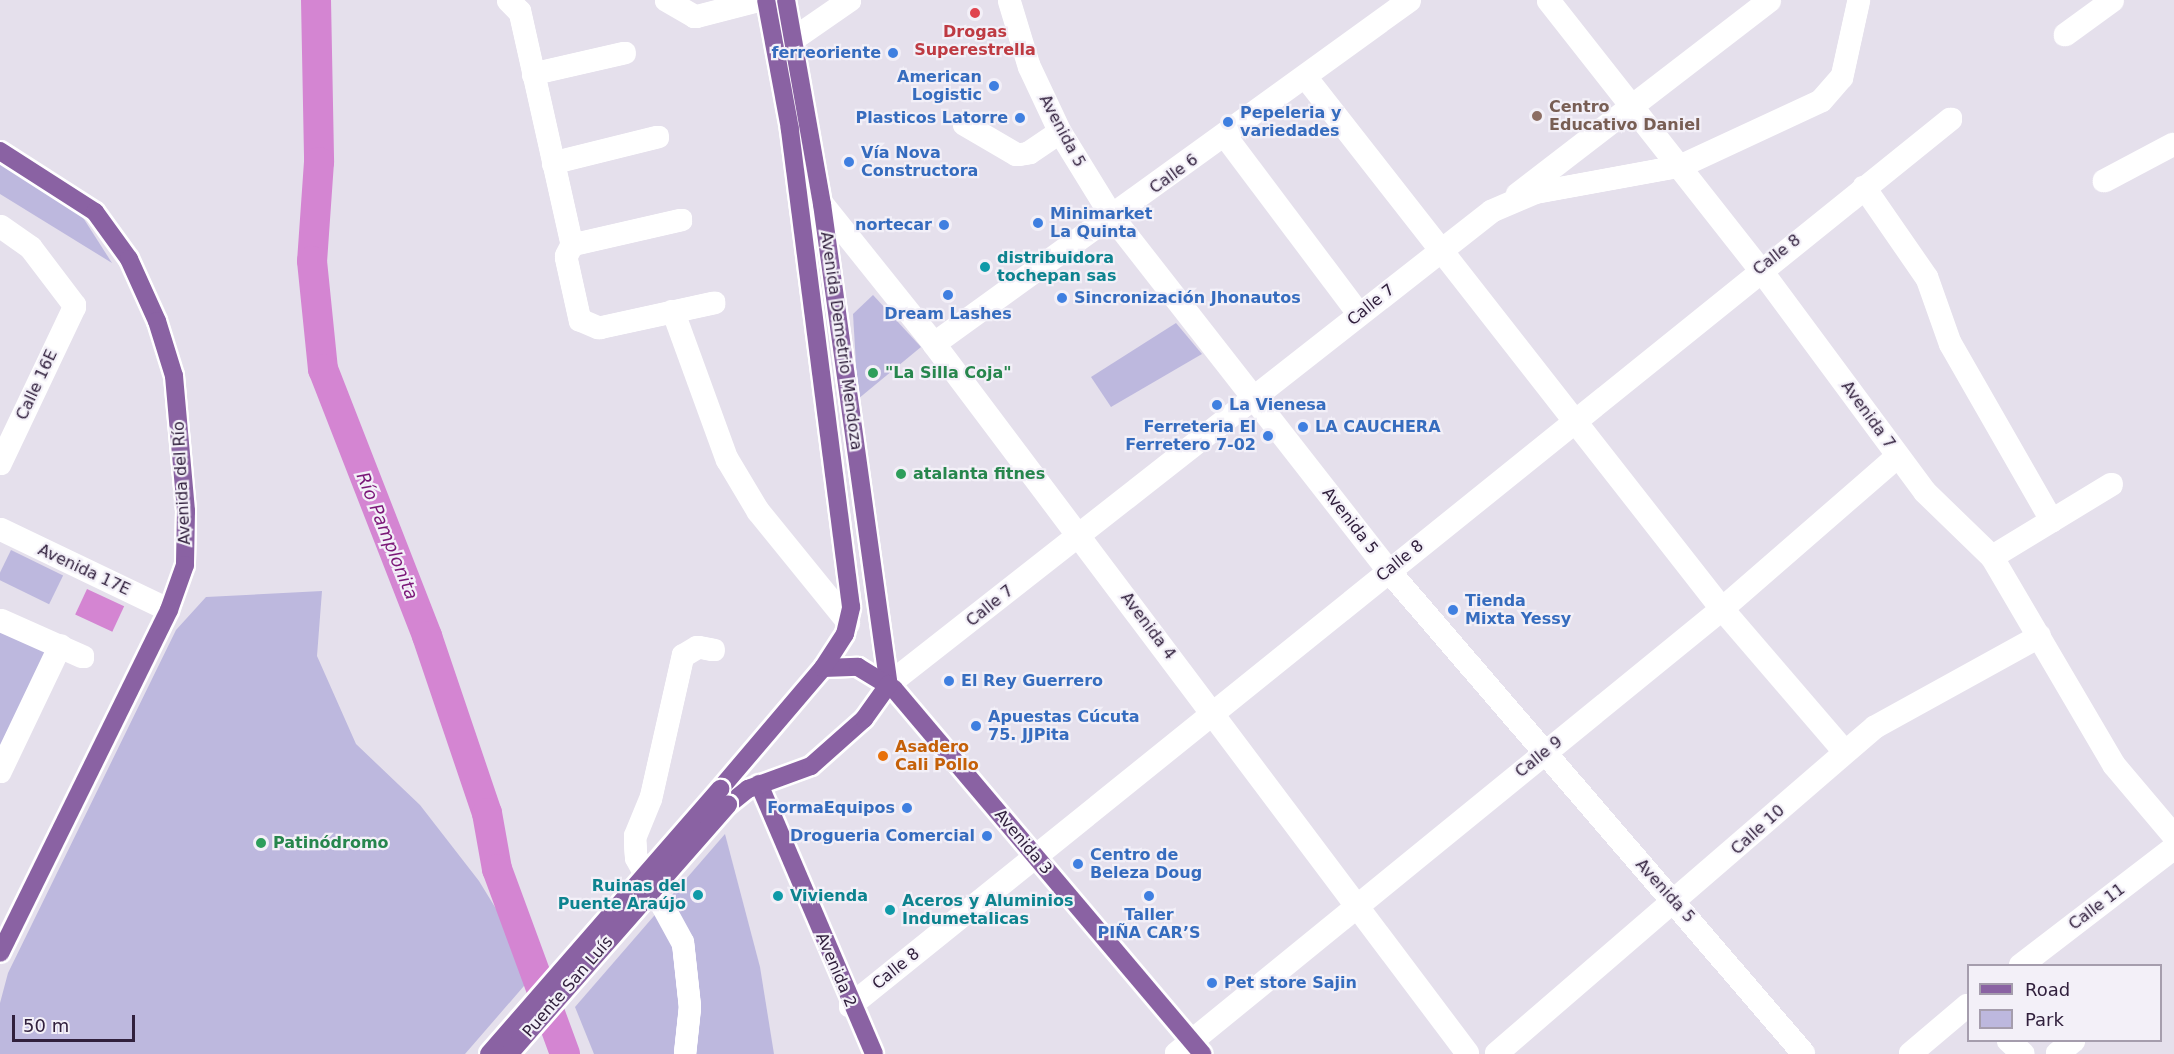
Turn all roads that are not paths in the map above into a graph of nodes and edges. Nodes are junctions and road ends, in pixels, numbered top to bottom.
1 (508, 0) edge
2 (666, 0) edge
3 (761, 0) edge
4 (766, 0) edge
5 (786, 0) edge
6 (850, 0) edge
7 (1009, 0) edge
8 (1410, 0) edge
9 (1548, 0) edge
10 (1770, 0) edge
11 (1859, 0) edge
12 (2113, 0) edge
13 (2065, 35) dead end
14 (795, 38) junction
15 (625, 53) dead end
16 (533, 74) junction
17 (1307, 79) junction
18 (1633, 105) junction
19 (1950, 119) dead end
20 (964, 124) dead end
21 (1060, 132) junction
22 (658, 137) dead end
23 (1226, 137) junction
24 (2174, 144) edge
25 (0, 151) edge
26 (553, 163) junction
27 (1682, 166) junction
28 (2104, 181) dead end
29 (1864, 187) junction
30 (1506, 203) junction
31 (822, 204) junction
32 (1113, 218) junction
33 (681, 220) dead end
34 (0, 226) edge
35 (572, 245) junction
36 (1440, 249) junction
37 (1760, 269) junction
38 (714, 303) dead end
39 (673, 311) junction
40 (1359, 314) junction
41 (934, 344) junction
42 (1255, 399) junction
43 (1573, 421) junction
44 (1898, 456) junction
45 (0, 464) edge
46 (2112, 484) dead end
47 (2052, 521) junction
48 (0, 530) edge
49 (1079, 534) junction
50 (1992, 556) junction
51 (1388, 570) junction
52 (1722, 609) junction
53 (169, 610) junction
54 (0, 620) edge
55 (849, 622) junction
56 (2040, 636) junction
57 (60, 646) junction
58 (714, 650) dead end
59 (83, 657) dead end
60 (824, 668) junction
61 (889, 684) junction
62 (1213, 713) junction
63 (1844, 751) junction
64 (1543, 753) junction
65 (0, 772) edge
66 (759, 784) junction
67 (724, 797) junction
68 (2174, 836) edge
69 (2174, 848) edge
70 (1035, 858) junction
71 (1676, 903) junction
72 (1356, 906) junction
73 (0, 953) edge
74 (2023, 964) edge
75 (850, 1006) junction
76 (1967, 1006) edge
77 (2009, 1042) edge
78 (2073, 1042) edge
79 (1197, 1048) edge
80 (489, 1054) edge
81 (509, 1054) edge
82 (685, 1054) edge
83 (874, 1054) edge
84 (1176, 1054) edge
85 (1468, 1054) edge
86 (1496, 1054) edge
87 (1804, 1054) edge
88 (1910, 1054) edge
89 (2023, 1054) edge
90 (2057, 1054) edge

1 - 16 street
2 - 3 street
4 - 55 main road, Avenida Demetrio Mendoza
5 - 14 main road, Avenida Demetrio Mendoza
6 - 14 street
7 - 21 street, Avenida 5
8 - 17 street, Calle 6
9 - 18 street, Avenida 7
10 - 18 street
11 - 27 street, Calle 7
12 - 13 street
14 - 31 main road, Avenida Demetrio Mendoza
15 - 16 street
16 - 26 street
17 - 23 street, Calle 6
17 - 36 street
18 - 27 street, Avenida 7
18 - 30 street
19 - 29 street, Calle 8
20 - 21 street
21 - 32 street, Avenida 5
22 - 26 street
23 - 32 street, Calle 6
23 - 40 street
24 - 28 street
25 - 53 main road, Avenida del Río
26 - 35 street
27 - 30 street, Calle 7
27 - 37 street, Avenida 7
29 - 37 street, Calle 8
29 - 47 street
30 - 36 street, Calle 7
31 - 41 street, Avenida 4
31 - 61 main road, Avenida Demetrio Mendoza
32 - 41 street, Calle 6
32 - 42 street, Avenida 5
33 - 35 street
34 - 45 street, Calle 16E
35 - 39 street
36 - 40 street, Calle 7
36 - 43 street
37 - 43 street, Calle 8
37 - 44 street, Avenida 7
38 - 39 street
39 - 55 street
40 - 42 street, Calle 7
41 - 49 street, Avenida 4
42 - 49 street, Calle 7
42 - 51 street, Avenida 5
43 - 51 street, Calle 8
43 - 52 street
44 - 50 street, Avenida 7
44 - 52 street, Calle 9
46 - 47 street
47 - 50 street
48 - 53 street, Avenida 17E
49 - 61 street, Calle 7
49 - 62 street, Avenida 4
50 - 56 street, Avenida 7
51 - 62 street, Calle 8
51 - 64 street, Avenida 5
52 - 63 street
52 - 64 street, Calle 9
53 - 73 main road, Avenida del Río
54 - 57 street
55 - 60 main road
56 - 63 street, Calle 10
56 - 68 street, Avenida 7
57 - 59 street
57 - 65 street
58 - 82 street
60 - 61 main road, Avenida 3
60 - 67 main road, Puente San Luís
61 - 66 main road, Puente San Luís
61 - 70 main road, Avenida 3
62 - 70 street, Calle 8
62 - 72 street, Avenida 4
63 - 71 street, Calle 10
64 - 71 street, Avenida 5
64 - 72 street, Calle 9
66 - 67 main road, Puente San Luís
66 - 75 main road, Avenida 2
67 - 80 main road, Puente San Luís, bridge
67 - 81 main road, Puente San Luís, bridge
69 - 74 street, Calle 11
70 - 75 street, Calle 8
70 - 79 main road, Avenida 3
71 - 86 street, Calle 10
71 - 87 street, Avenida 5
72 - 79 street, Calle 9
72 - 85 street, Avenida 4
75 - 83 main road, Avenida 2
76 - 88 street
77 - 89 street
78 - 90 street
79 - 84 street, Calle 9

